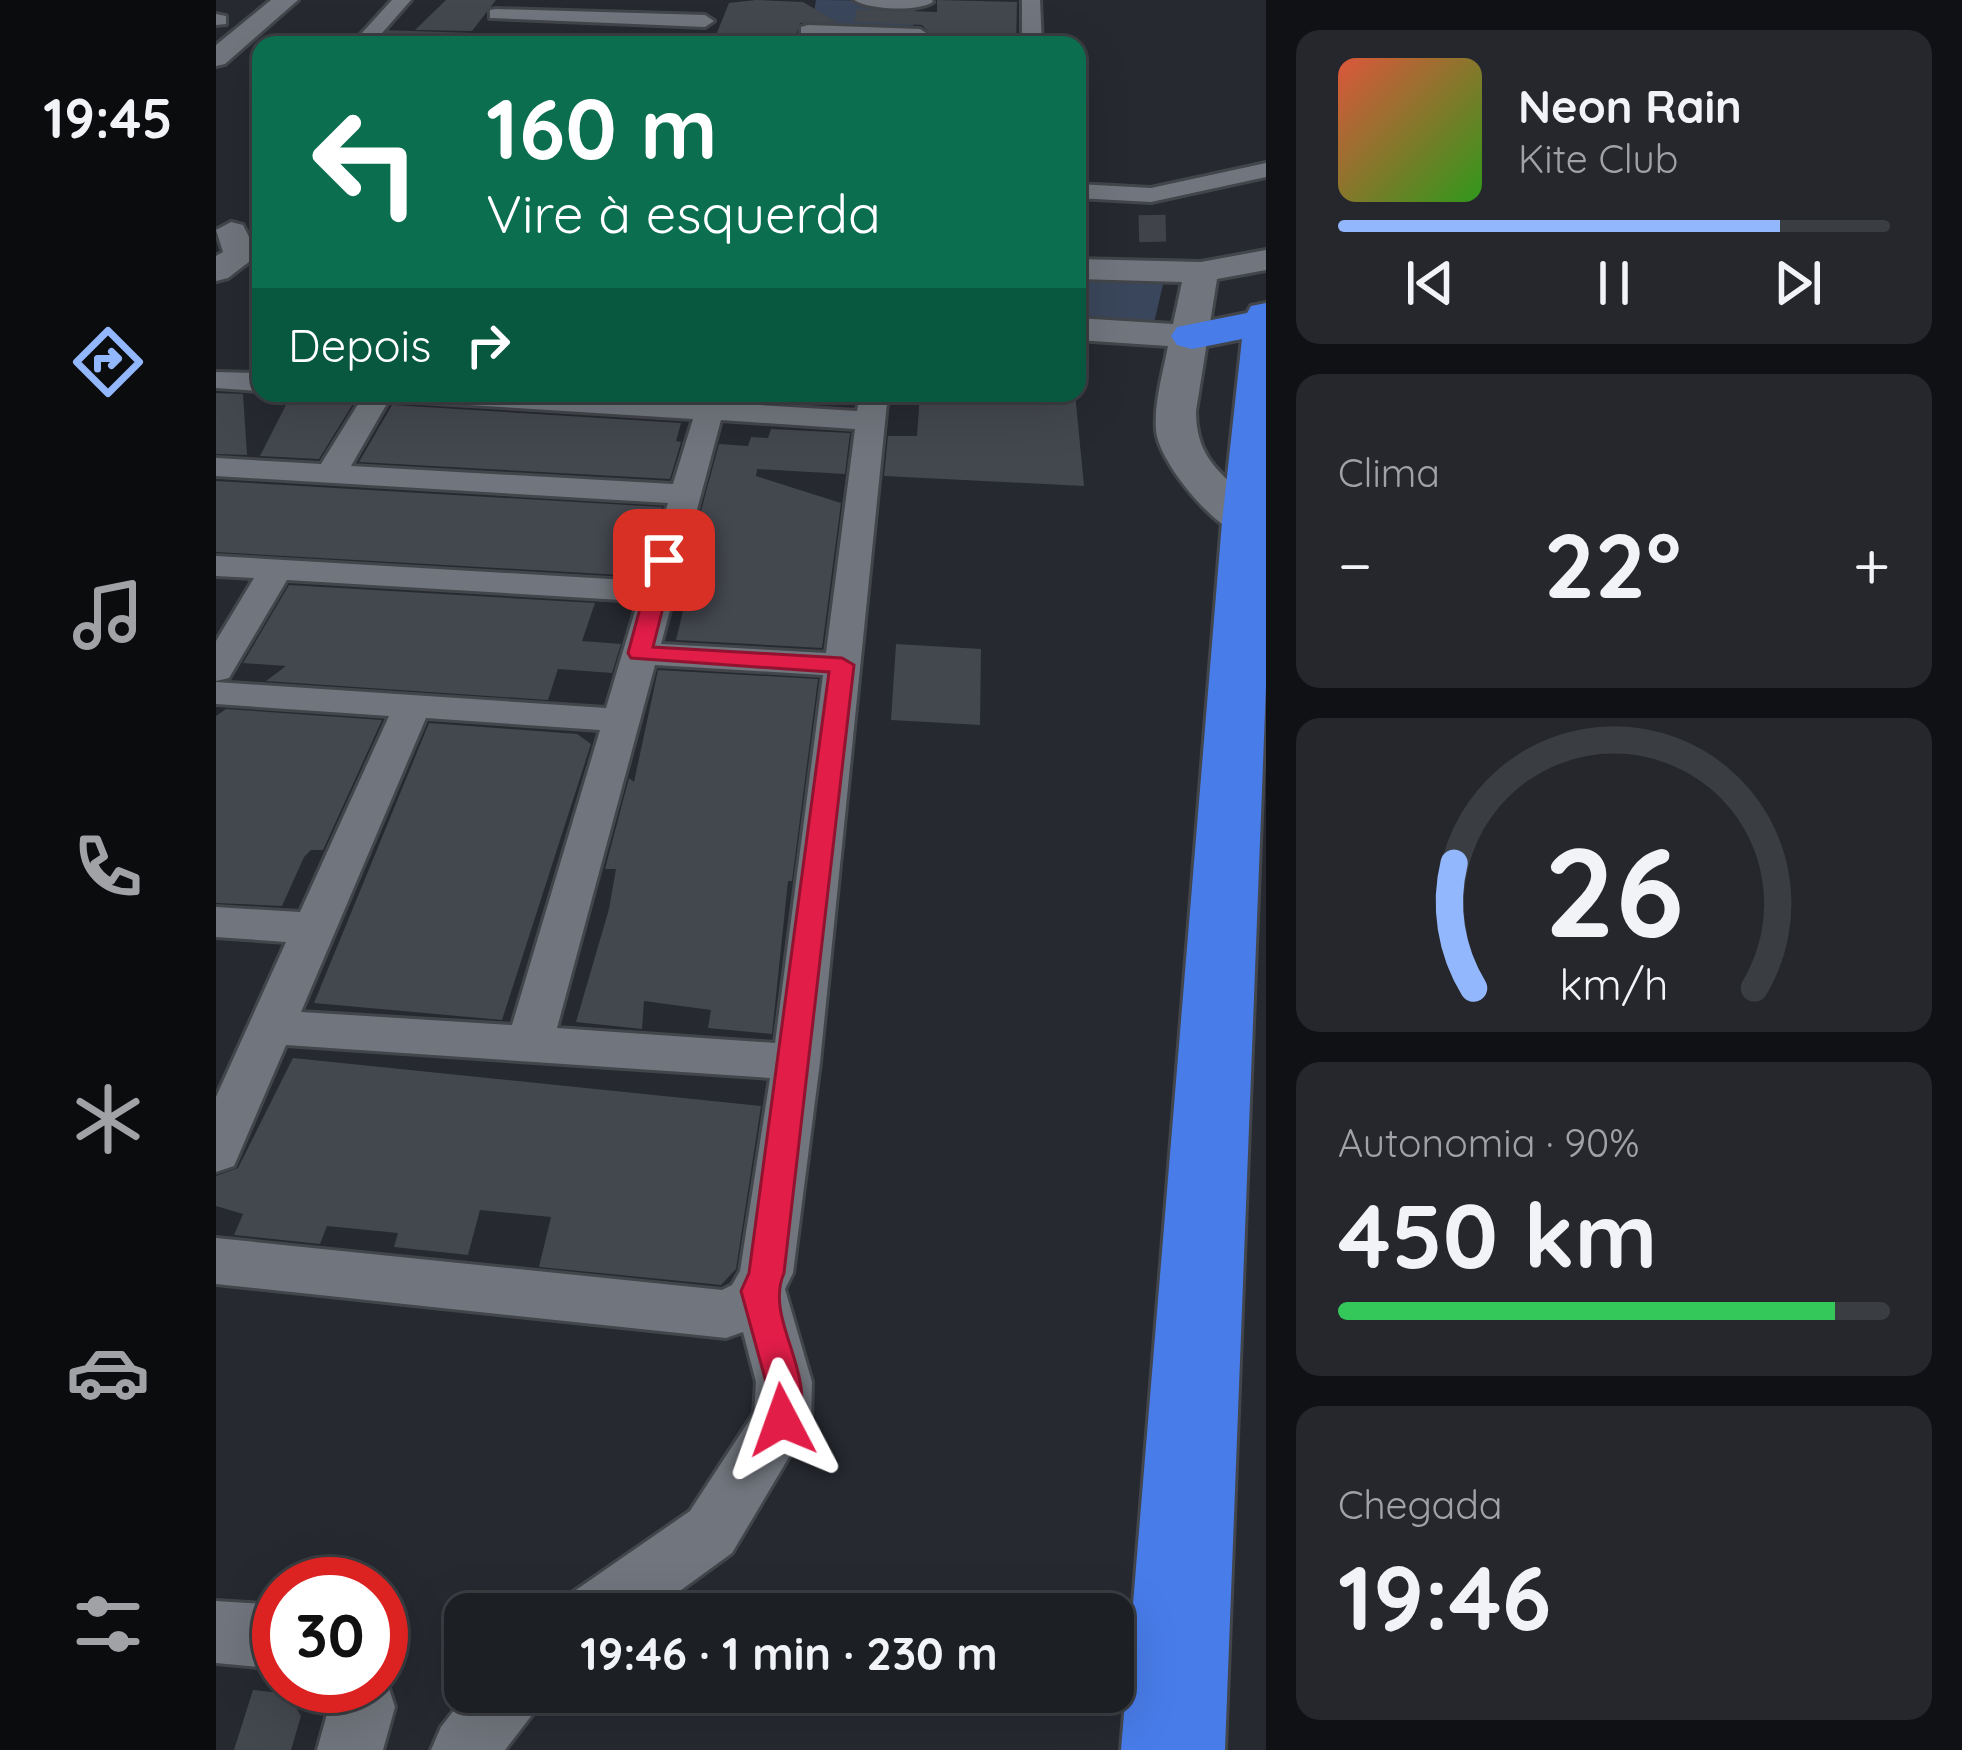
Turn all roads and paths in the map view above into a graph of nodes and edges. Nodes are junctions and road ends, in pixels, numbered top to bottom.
1 (243, 0) edge
2 (286, 0) edge
3 (402, 0) edge
4 (718, 0) edge
5 (863, 0) edge
6 (1030, 0) edge
7 (924, 1) edge
8 (501, 7) edge
9 (600, 17) junction
10 (217, 20) edge
11 (705, 21) junction
12 (808, 31) edge
13 (369, 36) edge
14 (478, 36) edge
15 (588, 36) edge
16 (699, 36) edge
17 (870, 36) edge
18 (920, 36) edge
19 (1032, 36) edge
20 (216, 58) edge
21 (1266, 170) edge
22 (1086, 193) edge
23 (236, 232) edge
24 (1266, 260) edge
25 (1086, 268) edge
26 (216, 271) edge
27 (1201, 272) junction
28 (216, 284) edge
29 (252, 286) edge
30 (1266, 319) edge
31 (1086, 330) edge
32 (1192, 336) junction
33 (216, 380) edge
34 (252, 382) edge
35 (374, 402) edge
36 (574, 402) edge
37 (783, 404) edge
38 (874, 407) edge
39 (710, 410) junction
40 (216, 467) edge
41 (331, 473) junction
42 (682, 494) junction
43 (1247, 522) junction
44 (216, 566) edge
45 (277, 568) junction
46 (655, 592) junction
47 (639, 653) junction
48 (842, 665) junction
49 (216, 670) edge
50 (216, 693) edge
51 (411, 709) junction
52 (621, 720) junction
53 (216, 922) edge
54 (317, 929) junction
55 (272, 1027) junction
56 (529, 1046) junction
57 (796, 1062) junction
58 (218, 1144) edge
59 (216, 1262) edge
60 (759, 1291) junction
61 (625, 1593) edge
62 (216, 1631) edge
63 (252, 1634) edge
64 (360, 1713) edge
65 (493, 1713) edge
66 (350, 1750) edge
67 (464, 1750) edge
68 (1173, 1750) edge

1 - 10 main road
2 - 20 main road
3 - 13 street
4 - 11 street
5 - 7 street
6 - 19 street
7 - 18 street
8 - 9 street
8 - 14 street
9 - 11 street
9 - 15 street
11 - 16 street
12 - 17 street
21 - 22 street
23 - 26 main road
24 - 27 main road
25 - 27 main road
27 - 32 main road
28 - 29 main road
30 - 32 highway
30 - 43 highway
31 - 32 main road
32 - 43 main road
33 - 34 street
35 - 41 street
36 - 39 street
37 - 38 street
37 - 39 street
38 - 48 street
39 - 42 street
40 - 41 street
41 - 42 street
42 - 46 street
43 - 68 highway
44 - 45 street
45 - 46 street
45 - 49 street
46 - 47 street
47 - 48 street
47 - 52 street
48 - 57 street
50 - 51 street
51 - 52 street
51 - 54 street
52 - 56 street
53 - 54 street
54 - 55 street
55 - 56 street
55 - 58 street
56 - 57 street
57 - 60 street
59 - 60 street
60 - 61 street
62 - 63 street
64 - 66 street
65 - 67 street

